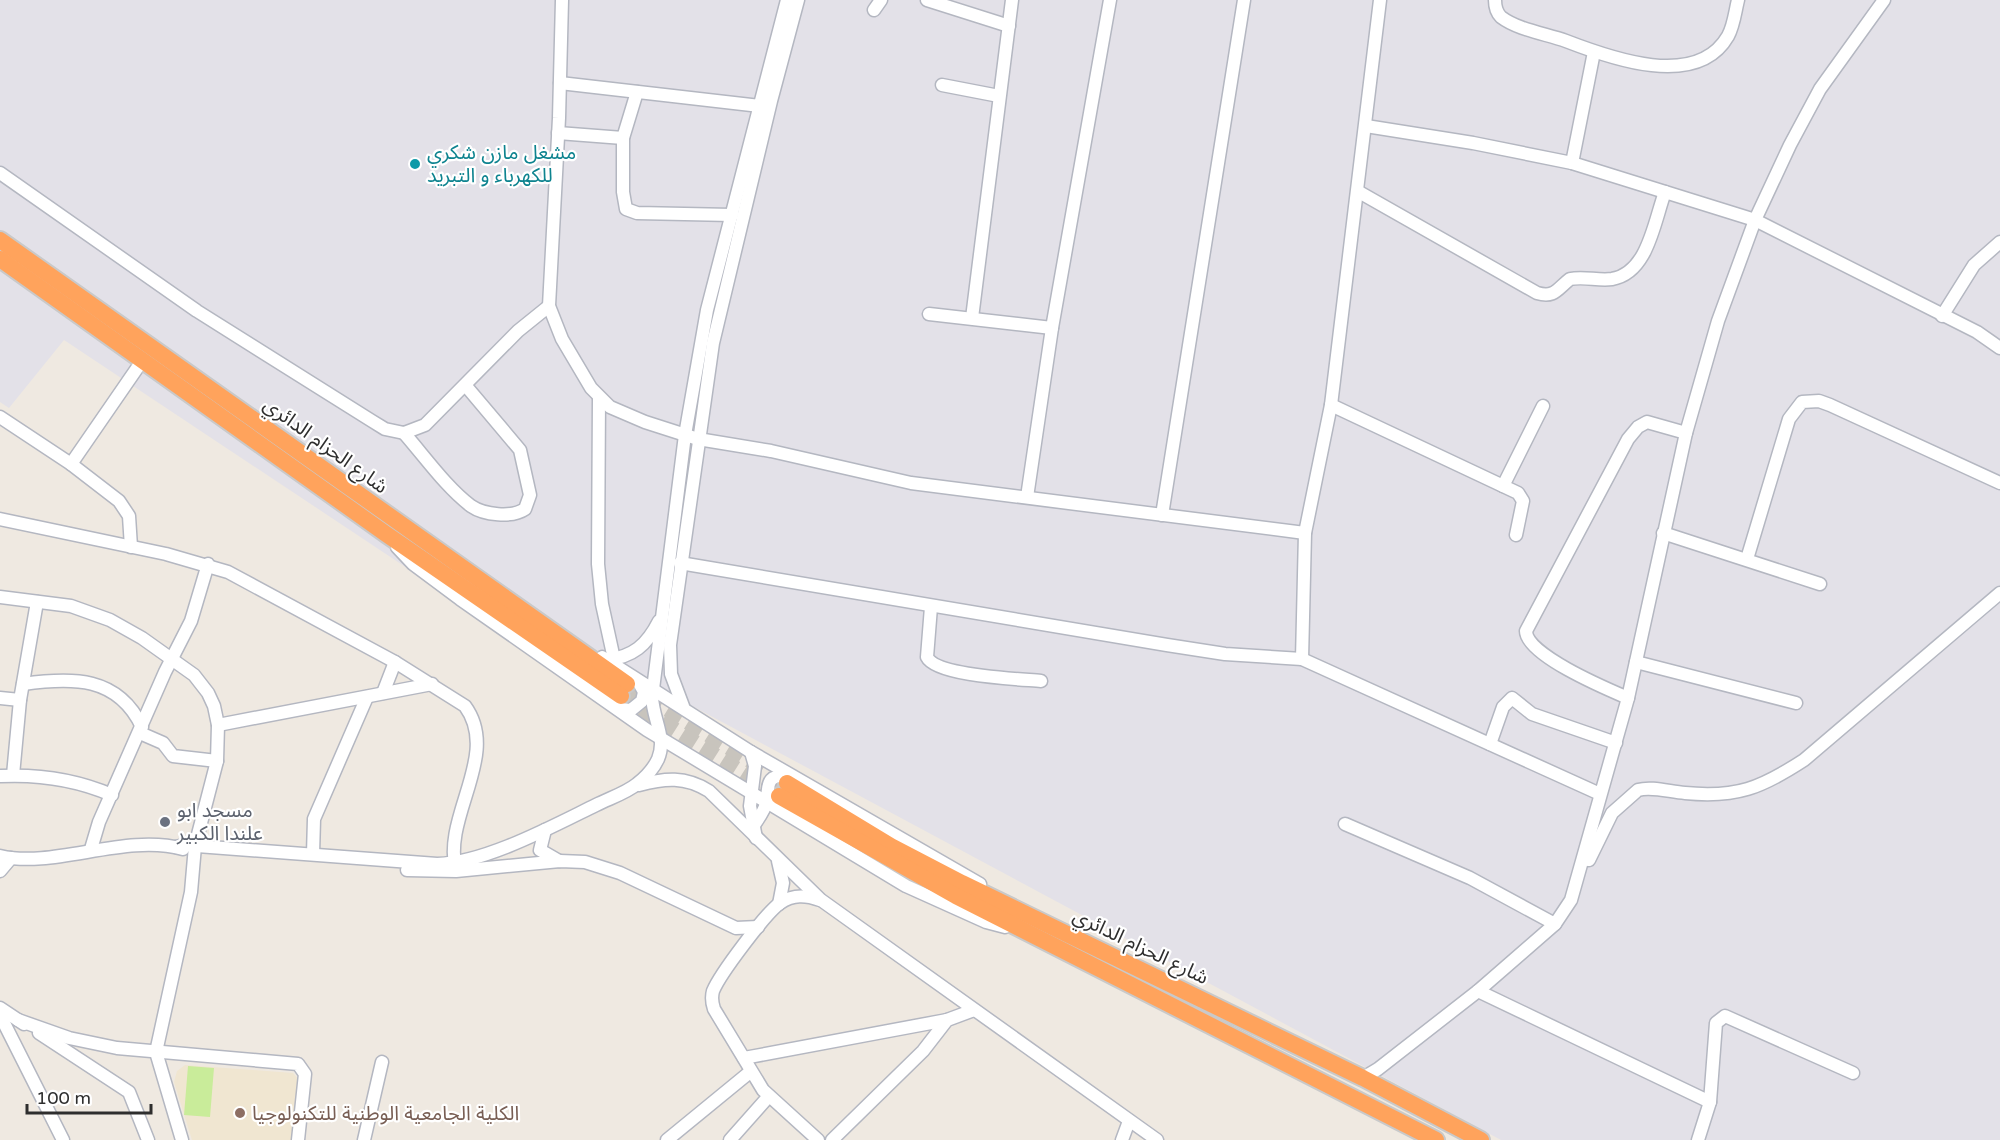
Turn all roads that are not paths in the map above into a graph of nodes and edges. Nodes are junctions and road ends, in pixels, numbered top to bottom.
1 (562, 0) edge
2 (787, 0) edge
3 (798, 0) edge
4 (927, 0) edge
5 (1012, 0) edge
6 (1110, 0) edge
7 (1244, 0) edge
8 (1380, 0) edge
9 (1495, 0) edge
10 (1738, 0) edge
11 (1884, 0) edge
12 (1009, 26) junction
13 (1594, 52) junction
14 (560, 83) junction
15 (942, 85) dead end
16 (637, 92) junction
17 (999, 96) junction
18 (759, 106) junction
19 (1366, 126) junction
20 (558, 133) junction
21 (623, 138) junction
22 (1572, 164) junction
23 (0, 173) edge
24 (1359, 192) junction
25 (1665, 192) junction
26 (732, 215) junction
27 (1755, 220) junction
28 (0, 240) edge
29 (2000, 242) edge
30 (0, 259) edge
31 (549, 306) junction
32 (929, 314) dead end
33 (1942, 316) junction
34 (972, 318) junction
35 (1052, 328) junction
36 (2000, 348) edge
37 (142, 362) junction
38 (466, 386) junction
39 (599, 398) junction
40 (1331, 405) junction
41 (1543, 406) dead end
42 (0, 417) edge
43 (404, 433) junction
44 (1686, 433) junction
45 (692, 437) junction
46 (71, 464) junction
47 (2000, 483) edge
48 (1503, 486) junction
49 (1027, 497) junction
50 (1162, 515) junction
51 (0, 519) edge
52 (390, 527) junction
53 (1305, 533) junction
54 (1663, 533) junction
55 (1516, 535) dead end
56 (131, 547) junction
57 (1747, 559) junction
58 (680, 563) junction
59 (208, 564) junction
60 (673, 582) junction
61 (1820, 584) dead end
62 (2000, 593) edge
63 (0, 597) edge
64 (37, 602) junction
65 (931, 607) junction
66 (663, 612) junction
67 (171, 658) junction
68 (610, 659) junction
69 (1302, 659) junction
70 (394, 662) junction
71 (1636, 663) junction
72 (1041, 681) dead end
73 (23, 684) junction
74 (432, 684) junction
75 (654, 689) junction
76 (625, 692) junction
77 (383, 693) junction
78 (367, 697) junction
79 (0, 698) edge
80 (1628, 698) junction
81 (20, 700) junction
82 (1797, 703) dead end
83 (684, 707) junction
84 (218, 725) junction
85 (141, 730) junction
86 (647, 730) junction
87 (662, 739) junction
88 (1616, 743) junction
89 (1490, 744) junction
90 (751, 752) junction
91 (658, 759) junction
92 (217, 761) junction
93 (13, 775) junction
94 (0, 776) edge
95 (636, 786) junction
96 (780, 789) junction
97 (750, 794) junction
98 (1600, 794) junction
99 (112, 795) junction
100 (1345, 824) dead end
101 (754, 825) junction
102 (545, 830) junction
103 (756, 838) junction
104 (194, 848) junction
105 (92, 849) junction
106 (313, 854) junction
107 (5, 857) edge
108 (776, 857) junction
109 (560, 861) junction
110 (455, 867) junction
111 (1582, 867) junction
112 (0, 871) edge
113 (821, 900) junction
114 (779, 904) junction
115 (1555, 924) junction
116 (758, 927) junction
117 (736, 928) junction
118 (736, 956) junction
119 (1478, 991) junction
120 (974, 1010) junction
121 (0, 1017) edge
122 (18, 1020) junction
123 (946, 1020) junction
124 (156, 1052) junction
125 (744, 1058) junction
126 (382, 1062) dead end
127 (750, 1072) junction
128 (1853, 1073) dead end
129 (1363, 1078) junction
130 (769, 1096) junction
131 (1710, 1102) junction
132 (1129, 1121) junction
133 (63, 1140) edge
134 (148, 1140) edge
135 (182, 1140) edge
136 (298, 1140) edge
137 (364, 1140) edge
138 (667, 1140) edge
139 (730, 1140) edge
140 (818, 1140) edge
141 (832, 1140) edge
142 (1122, 1140) edge
143 (1158, 1140) edge
144 (1436, 1140) edge
145 (1481, 1140) edge
146 (1698, 1140) edge

1 - 14 street
2 - 18 street
3 - 45 street
4 - 12 street
5 - 12 street
6 - 35 street
7 - 50 street
8 - 19 street
9 - 13 street
10 - 13 street
11 - 27 street
12 - 17 street
13 - 22 street
14 - 16 street
14 - 20 street
15 - 17 street
16 - 18 street
16 - 21 street
17 - 34 street
18 - 26 street
19 - 22 street
19 - 24 street
20 - 21 street
20 - 31 street
21 - 26 street
22 - 25 street
23 - 43 street
24 - 25 street
24 - 40 street
25 - 27 street
26 - 45 street
27 - 33 street
27 - 44 street
28 - 52 highway, شارع الحزام الدائري
29 - 33 street
30 - 37 highway, شارع الحزام الدائري
31 - 38 street
31 - 39 street
32 - 34 street
33 - 36 street
34 - 35 street
35 - 49 street
37 - 46 street
37 - 52 highway, شارع الحزام الدائري
38 - 43 street
38 - 43 street
39 - 45 street
39 - 68 street
40 - 48 street
40 - 53 street
41 - 48 street
42 - 46 street
44 - 54 street
44 - 80 street
45 - 49 street
45 - 58 street
45 - 60 street
46 - 56 street
47 - 57 street
48 - 55 street
49 - 50 street
50 - 53 street
51 - 56 street
52 - 68 street
52 - 76 highway, شارع الحزام الدائري
52 - 76 street
53 - 69 street
54 - 57 street
54 - 71 street
56 - 59 street
57 - 61 street
58 - 60 street
58 - 65 street
59 - 67 street
59 - 70 street
60 - 66 street
60 - 83 street
62 - 111 street
63 - 64 street
64 - 67 street
64 - 73 street
65 - 69 street
65 - 72 street
66 - 68 street
66 - 75 street
67 - 84 street
67 - 85 street
68 - 76 street
69 - 89 street
70 - 74 street
70 - 77 street
71 - 80 street
71 - 82 street
73 - 81 street
73 - 85 street
74 - 77 street
74 - 110 street
75 - 76 street
75 - 83 street
75 - 87 street
76 - 86 street
77 - 78 street
78 - 84 street
78 - 106 street
79 - 81 street
80 - 88 street
81 - 93 street
83 - 90 street
84 - 92 street
85 - 92 street
85 - 99 street
86 - 87 street
86 - 91 street
87 - 91 street
87 - 97 street
88 - 89 street
88 - 98 street
89 - 98 street
90 - 96 street
90 - 97 street
91 - 95 street
92 - 104 street
93 - 94 street
93 - 99 street
95 - 102 street
95 - 103 street
96 - 97 street
96 - 101 street
96 - 129 highway, شارع الحزام الدائري
96 - 144 highway, شارع الحزام الدائري
97 - 101 street
98 - 111 street
99 - 105 street
100 - 115 street
101 - 103 street
102 - 109 street
102 - 110 street
103 - 108 street
104 - 105 street
104 - 106 street
104 - 110 street
104 - 124 street
105 - 107 street
106 - 110 street
107 - 112 street
108 - 113 street
108 - 114 street
109 - 110 street
109 - 117 street
111 - 115 street
113 - 114 street
113 - 120 street
114 - 116 street
115 - 119 street
116 - 117 street
116 - 118 street
117 - 118 street
118 - 125 street
119 - 129 street
119 - 131 street
120 - 123 street
120 - 132 street
121 - 122 street
121 - 133 street
122 - 124 street
122 - 134 street
123 - 125 street
123 - 141 street
124 - 135 street
124 - 136 street
125 - 127 street
126 - 137 street
127 - 130 street
127 - 138 street
128 - 131 street
129 - 145 highway, شارع الحزام الدائري
130 - 139 street
130 - 140 street
131 - 146 street
132 - 142 street
132 - 143 street

